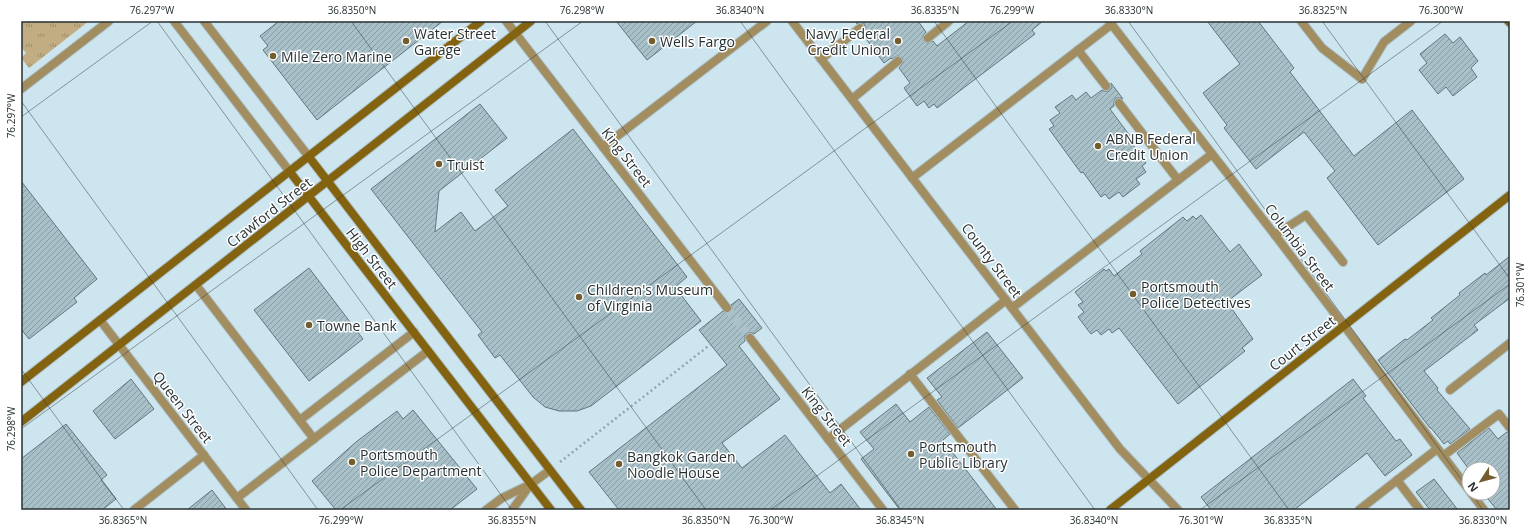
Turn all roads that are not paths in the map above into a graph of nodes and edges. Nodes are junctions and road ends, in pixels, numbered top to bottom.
1 (109, 21) edge
2 (174, 21) edge
3 (204, 21) edge
4 (481, 21) edge
5 (506, 21) edge
6 (531, 21) edge
7 (768, 21) edge
8 (792, 21) edge
9 (949, 21) edge
10 (1301, 21) edge
11 (1411, 21) edge
12 (1112, 22) edge
13 (860, 28) dead end
14 (516, 33) junction
15 (928, 38) dead end
16 (1078, 50) junction
17 (821, 59) junction
18 (898, 61) dead end
19 (1106, 86) dead end
20 (21, 89) edge
21 (852, 99) junction
22 (1119, 103) dead end
23 (604, 147) junction
24 (1212, 154) junction
25 (309, 157) junction
26 (290, 172) junction
27 (912, 178) junction
28 (1178, 180) junction
29 (328, 182) junction
30 (1510, 195) edge
31 (309, 197) junction
32 (1275, 235) junction
33 (1343, 262) dead end
34 (196, 285) junction
35 (1006, 300) junction
36 (727, 308) tunnel mouth
37 (1012, 308) junction
38 (100, 320) junction
39 (1344, 326) junction
40 (414, 332) junction
41 (750, 338) tunnel mouth
42 (1510, 343) edge
43 (119, 346) junction
44 (428, 351) junction
45 (910, 374) junction
46 (21, 382) edge
47 (1450, 390) dead end
48 (300, 420) junction
49 (21, 422) edge
50 (1510, 428) edge
51 (828, 438) junction
52 (314, 439) junction
53 (1437, 448) junction
54 (204, 455) junction
55 (1443, 456) junction
56 (550, 470) junction
57 (1149, 479) junction
58 (1397, 480) junction
59 (1461, 480) edge
60 (531, 484) junction
61 (237, 498) junction
62 (1477, 501) edge
63 (134, 510) edge
64 (246, 510) edge
65 (486, 510) edge
66 (512, 510) edge
67 (551, 510) edge
68 (581, 510) edge
69 (883, 510) edge
70 (1015, 510) edge
71 (1110, 510) edge
72 (1178, 510) edge
73 (1359, 510) edge
74 (1420, 510) edge
75 (1484, 510) edge

1 - 20 street
2 - 26 street, High Street
3 - 25 street, High Street
4 - 25 main road, Crawford Street
5 - 14 street, King Street
6 - 14 main road, Crawford Street
7 - 23 street
8 - 17 street, County Street
9 - 15 street
10 - 11 street
12 - 16 street
12 - 24 street, Columbia Street
13 - 17 street
14 - 23 street, King Street
14 - 29 main road, Crawford Street
16 - 19 street
16 - 27 street
17 - 21 street, County Street
18 - 21 street
21 - 27 street, County Street
22 - 28 street
23 - 36 street, King Street
24 - 28 street
24 - 32 street, Columbia Street
25 - 26 main road, Crawford Street
25 - 29 main road, High Street
26 - 31 main road, High Street
26 - 38 main road, Crawford Street
27 - 35 street, County Street
28 - 37 street
29 - 31 main road, Crawford Street
29 - 56 main road, High Street
30 - 39 main road, Court Street
31 - 34 main road, Crawford Street
31 - 40 main road, High Street
32 - 33 street
32 - 39 street, Columbia Street
34 - 43 main road, Crawford Street
34 - 48 street
35 - 37 street, County Street
35 - 45 street
37 - 57 street, County Street
38 - 43 street, Queen Street
38 - 46 main road, Crawford Street
39 - 53 street, Columbia Street
39 - 57 main road, Court Street
40 - 44 main road, High Street
40 - 48 street
41 - 51 street, King Street
42 - 47 street
43 - 49 main road, Crawford Street
43 - 54 street, Queen Street
44 - 52 street
44 - 60 main road, High Street
45 - 51 street
45 - 70 street
48 - 52 street
50 - 55 street
51 - 69 street, King Street
52 - 61 street
53 - 55 street, Columbia Street
53 - 58 street
54 - 61 street, Queen Street
54 - 63 street
55 - 59 street, Columbia Street
56 - 60 street
56 - 68 main road, High Street
57 - 71 main road, Court Street
57 - 72 street, County Street
58 - 73 street
58 - 74 street
60 - 65 street
60 - 66 street
60 - 67 main road, High Street
61 - 64 street, Queen Street
62 - 75 street

